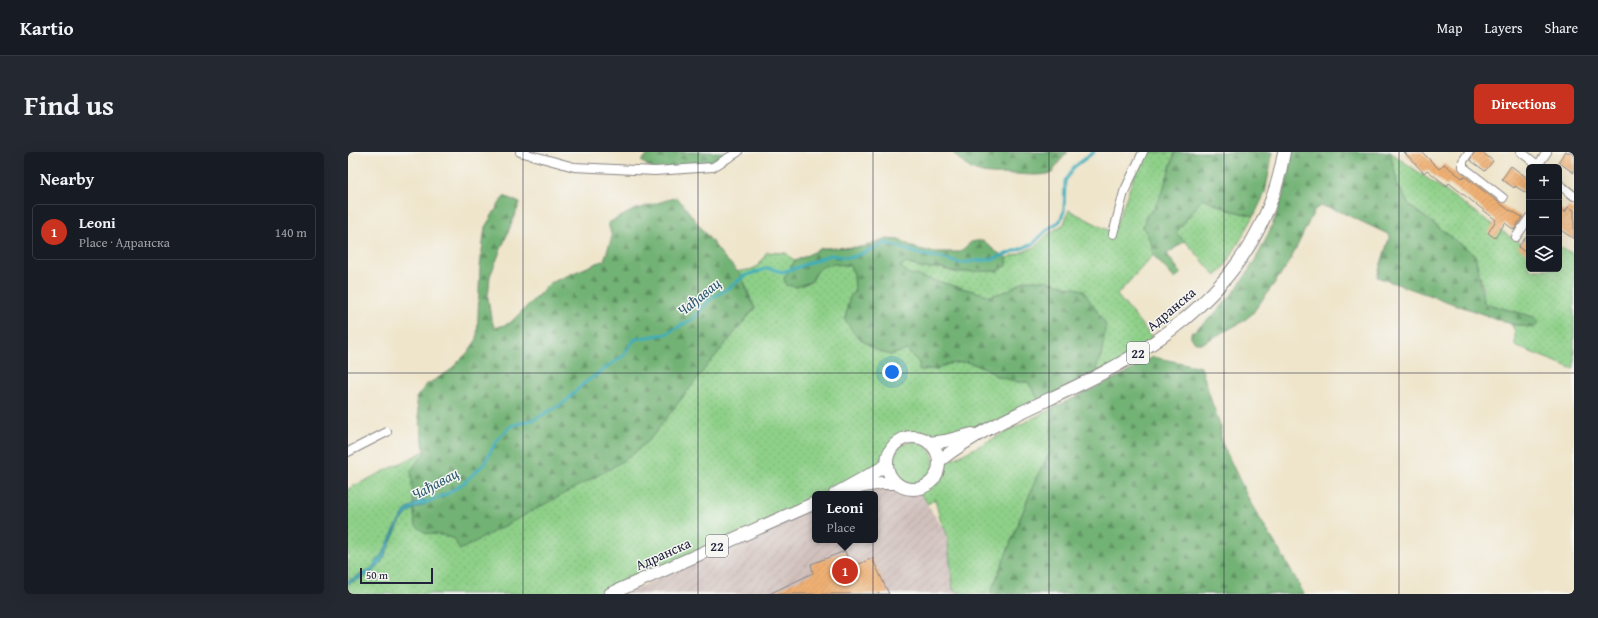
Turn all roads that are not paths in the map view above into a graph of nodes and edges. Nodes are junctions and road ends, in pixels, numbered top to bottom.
1 (520, 152) edge
2 (738, 152) edge
3 (1143, 152) edge
4 (1284, 152) edge
5 (1469, 152) edge
6 (1521, 152) edge
7 (1547, 152) edge
8 (1536, 164) edge
9 (1540, 164) edge
10 (1562, 186) edge
11 (1574, 196) edge
12 (1504, 198) dead end
13 (1526, 222) edge
14 (1113, 234) dead end
15 (1516, 237) dead end
16 (985, 431) junction
17 (387, 432) dead end
18 (929, 443) junction
19 (348, 452) edge
20 (939, 461) junction
21 (887, 465) junction
22 (896, 483) junction
23 (842, 491) edge
24 (846, 491) edge
25 (812, 504) edge
26 (610, 594) edge

1 - 2 street
3 - 14 street
4 - 16 main road, Адранска / 22
5 - 12 street
6 - 8 street
7 - 9 street
10 - 11 street
13 - 15 street
16 - 18 main road, Адранска / 22
16 - 20 main road, Адранска / 22
17 - 19 street
18 - 20 main road
18 - 21 main road, 22
20 - 22 main road
21 - 22 main road
21 - 23 main road
22 - 24 main road
25 - 26 main road, Адранска / 22

